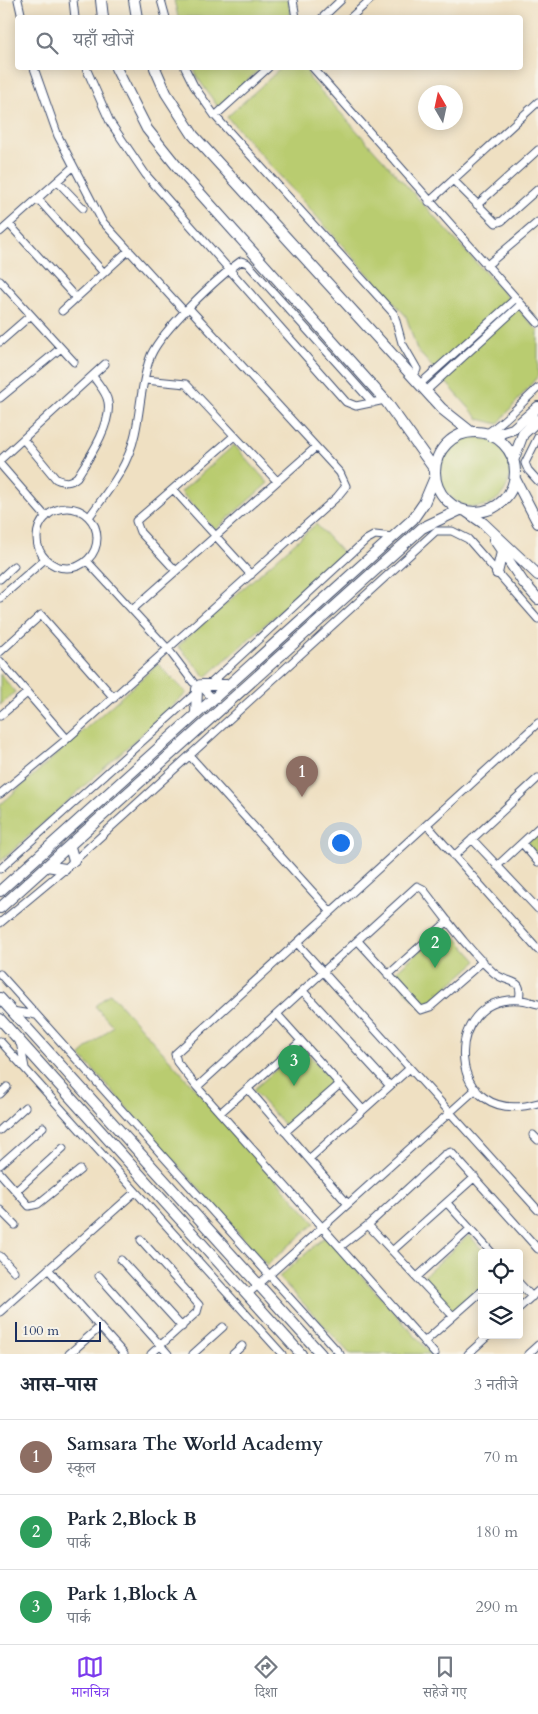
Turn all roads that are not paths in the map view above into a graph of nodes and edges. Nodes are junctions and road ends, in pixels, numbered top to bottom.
1 (18, 0) edge
2 (73, 0) edge
3 (101, 0) edge
4 (134, 0) edge
5 (161, 0) edge
6 (293, 0) edge
7 (341, 0) edge
8 (370, 0) edge
9 (21, 15) edge
10 (75, 15) edge
11 (103, 15) edge
12 (136, 15) edge
13 (165, 15) edge
14 (296, 15) edge
15 (325, 15) edge
16 (353, 15) edge
17 (35, 70) edge
18 (87, 70) edge
19 (117, 70) edge
20 (156, 70) edge
21 (186, 70) edge
22 (266, 70) edge
23 (315, 70) edge
24 (538, 102) edge
25 (532, 108) junction
26 (538, 115) edge
27 (215, 116) junction
28 (538, 150) edge
29 (73, 167) junction
30 (453, 180) junction
31 (58, 182) junction
32 (538, 189) edge
33 (38, 199) junction
34 (429, 202) junction
35 (477, 205) junction
36 (83, 208) dead end
37 (538, 222) edge
38 (9, 224) junction
39 (0, 232) edge
40 (128, 250) junction
41 (486, 266) junction
42 (230, 270) junction
43 (104, 273) junction
44 (2, 286) edge
45 (76, 298) junction
46 (518, 302) junction
47 (187, 310) junction
48 (62, 311) dead end
49 (31, 314) junction
50 (538, 323) edge
51 (0, 342) edge
52 (61, 348) junction
53 (74, 362) dead end
54 (105, 364) dead end
55 (93, 376) junction
56 (145, 380) junction
57 (420, 384) junction
58 (538, 388) edge
59 (0, 398) edge
60 (385, 400) junction
61 (373, 403) junction
62 (538, 407) edge
63 (538, 420) edge
64 (471, 432) junction
65 (489, 435) junction
66 (234, 436) junction
67 (538, 437) edge
68 (23, 439) junction
69 (316, 447) junction
70 (0, 460) edge
71 (513, 461) junction
72 (0, 464) edge
73 (435, 473) junction
74 (515, 479) junction
75 (277, 481) junction
76 (538, 481) edge
77 (174, 490) junction
78 (464, 511) junction
79 (46, 517) junction
80 (89, 517) junction
81 (483, 523) junction
82 (538, 523) edge
83 (215, 536) junction
84 (393, 537) junction
85 (396, 552) junction
86 (502, 552) junction
87 (45, 559) junction
88 (88, 561) junction
89 (14, 566) dead end
90 (397, 566) junction
91 (176, 571) junction
92 (497, 573) junction
93 (251, 575) junction
94 (538, 575) edge
95 (0, 579) edge
96 (0, 598) edge
97 (538, 599) edge
98 (132, 610) junction
99 (538, 619) edge
100 (168, 649) junction
101 (0, 652) edge
102 (0, 661) edge
103 (229, 685) junction
104 (200, 687) junction
105 (27, 693) junction
106 (114, 698) junction
107 (211, 701) junction
108 (196, 714) junction
109 (0, 716) edge
110 (538, 723) edge
111 (67, 739) junction
112 (190, 756) junction
113 (538, 778) edge
114 (0, 794) edge
115 (428, 826) junction
116 (538, 828) edge
117 (472, 839) junction
118 (522, 843) junction
119 (70, 846) junction
120 (454, 856) junction
121 (74, 861) junction
122 (538, 862) edge
123 (47, 866) junction
124 (497, 866) junction
125 (0, 869) edge
126 (65, 870) junction
127 (0, 891) edge
128 (0, 908) edge
129 (538, 909) edge
130 (330, 911) junction
131 (448, 921) junction
132 (0, 923) edge
133 (358, 941) junction
134 (297, 943) junction
135 (538, 950) edge
136 (483, 961) junction
137 (323, 972) junction
138 (0, 974) edge
139 (388, 974) junction
140 (302, 991) junction
141 (0, 998) edge
142 (519, 1000) junction
143 (538, 1004) edge
144 (11, 1011) junction
145 (277, 1014) junction
146 (36, 1015) junction
147 (0, 1019) edge
148 (0, 1041) edge
149 (301, 1041) junction
150 (20, 1042) junction
151 (410, 1068) junction
152 (25, 1069) junction
153 (340, 1084) junction
154 (197, 1086) junction
155 (390, 1086) junction
156 (7, 1087) dead end
157 (248, 1089) junction
158 (476, 1089) junction
159 (0, 1094) edge
160 (538, 1103) edge
161 (25, 1107) dead end
162 (364, 1110) junction
163 (450, 1112) junction
164 (220, 1113) junction
165 (43, 1128) dead end
166 (0, 1130) edge
167 (286, 1132) junction
168 (63, 1148) dead end
169 (309, 1159) junction
170 (0, 1165) edge
171 (80, 1170) dead end
172 (0, 1173) edge
173 (475, 1177) junction
174 (16, 1191) junction
175 (135, 1192) junction
176 (347, 1203) junction
177 (446, 1203) junction
178 (0, 1210) edge
179 (538, 1210) edge
180 (15, 1225) dead end
181 (368, 1225) junction
182 (320, 1226) junction
183 (470, 1229) junction
184 (141, 1240) dead end
185 (340, 1247) junction
186 (488, 1249) edge
187 (538, 1249) edge
188 (392, 1252) junction
189 (0, 1256) edge
190 (121, 1260) dead end
191 (48, 1269) junction
192 (14, 1271) dead end
193 (269, 1274) junction
194 (99, 1276) dead end
195 (416, 1277) junction
196 (258, 1284) junction
197 (523, 1287) edge
198 (538, 1291) edge
199 (248, 1294) junction
200 (479, 1294) edge
201 (532, 1297) junction
202 (523, 1305) edge
203 (0, 1312) edge
204 (453, 1316) junction
205 (100, 1327) junction
206 (182, 1327) junction
207 (223, 1327) dead end
208 (485, 1339) edge
209 (424, 1342) junction
210 (538, 1345) edge
211 (161, 1346) junction
212 (242, 1346) dead end
213 (70, 1354) edge
214 (124, 1354) edge
215 (151, 1354) edge
216 (168, 1354) edge
217 (193, 1354) edge
218 (233, 1354) edge
219 (282, 1354) edge
220 (301, 1354) edge
221 (321, 1354) edge
222 (340, 1354) edge
223 (435, 1354) edge
224 (468, 1354) edge
225 (528, 1354) edge

1 - 9 street
2 - 10 street
3 - 11 street
4 - 12 street
5 - 13 street
6 - 14 street
7 - 15 street
8 - 16 street
17 - 29 street
18 - 42 street
19 - 60 street
20 - 57 street
21 - 27 street
22 - 27 street
23 - 34 street
24 - 25 street
25 - 26 street
25 - 30 street
27 - 57 street
28 - 35 street
29 - 31 street
29 - 40 street
30 - 34 street
30 - 35 street
31 - 33 street
31 - 36 street
32 - 35 street
33 - 38 street
33 - 43 street
34 - 41 street
37 - 41 street
38 - 39 street
38 - 45 street
40 - 43 street
40 - 47 street
41 - 46 street
42 - 47 street
42 - 61 street
42 - 61 street
43 - 45 street
44 - 49 street
45 - 48 street
46 - 50 street
46 - 57 street
47 - 56 street
47 - 69 street
49 - 51 street
49 - 52 street
52 - 53 street
52 - 59 street
54 - 55 street
55 - 68 street
55 - 68 street
56 - 66 street
56 - 80 street
57 - 64 street
58 - 65 street
60 - 61 street
60 - 73 street
62 - 65 street
63 - 71 street
64 - 65 street
64 - 73 street
65 - 71 street
66 - 75 street
66 - 77 street
67 - 76 street
68 - 70 street
69 - 75 street
69 - 93 street
71 - 74 street
72 - 79 street
73 - 78 street
73 - 84 street
74 - 78 street
74 - 82 street
75 - 83 street
77 - 83 street
77 - 91 street
78 - 81 street
78 - 85 street
79 - 80 street
79 - 87 street
80 - 88 street
81 - 86 street
81 - 94 street
83 - 91 street
83 - 93 street
84 - 103 street
84 - 104 street
85 - 90 street
85 - 119 street
86 - 92 street
86 - 97 street
87 - 88 street
87 - 96 street
88 - 98 street
89 - 95 street
90 - 92 street
90 - 112 street
91 - 98 street
92 - 99 street
93 - 100 street
98 - 100 street
100 - 104 street
100 - 106 street
101 - 106 street
102 - 105 street
103 - 104 street
103 - 107 street
104 - 107 street
104 - 108 street
104 - 125 street
105 - 109 street
105 - 111 street
106 - 111 street
107 - 108 street
108 - 127 street
110 - 115 street
111 - 114 street
112 - 121 street
112 - 130 street
113 - 117 street
115 - 120 street
115 - 130 street
116 - 118 street
117 - 120 street
117 - 124 street
118 - 122 street
118 - 124 street
119 - 121 street
119 - 123 street
120 - 135 street
121 - 126 street
123 - 126 street
123 - 128 street
124 - 129 street
126 - 132 street
130 - 134 street
131 - 133 street
131 - 136 street
131 - 139 street
133 - 137 street
133 - 139 street
134 - 137 street
134 - 154 street
136 - 139 street
136 - 142 street
137 - 140 street
137 - 151 street
138 - 146 street
140 - 145 street
140 - 155 street
141 - 144 street
142 - 143 street
142 - 158 street
144 - 146 street
144 - 196 street
145 - 149 street
145 - 154 street
146 - 193 street
147 - 150 street
148 - 152 street
149 - 153 street
149 - 157 street
150 - 152 street
150 - 199 street
151 - 155 street
151 - 163 street
152 - 175 street
153 - 162 street
153 - 167 street
154 - 164 street
155 - 162 street
156 - 159 street
157 - 164 street
157 - 167 street
158 - 160 street
158 - 163 street
161 - 166 street
162 - 169 street
163 - 176 street
163 - 179 street
164 - 182 street
165 - 170 street
167 - 169 street
168 - 174 street
169 - 176 street
171 - 174 street
172 - 174 street
173 - 177 street
173 - 181 street
173 - 187 street
175 - 191 street
175 - 219 street
176 - 182 street
177 - 183 street
177 - 188 street
178 - 180 street
181 - 185 street
181 - 188 street
182 - 185 street
182 - 193 street
183 - 186 street
183 - 195 street
184 - 206 street
185 - 209 street
188 - 195 street
189 - 192 street
190 - 206 street
191 - 203 street
191 - 205 street
193 - 196 street
193 - 222 street
194 - 211 street
195 - 204 street
196 - 199 street
196 - 221 street
197 - 201 street
198 - 201 street
199 - 220 street
200 - 204 street
201 - 202 street
204 - 209 street
205 - 213 street
205 - 214 street
206 - 211 street
207 - 217 street
208 - 224 street
209 - 223 street
210 - 225 street
211 - 215 street
211 - 216 street
212 - 218 street

